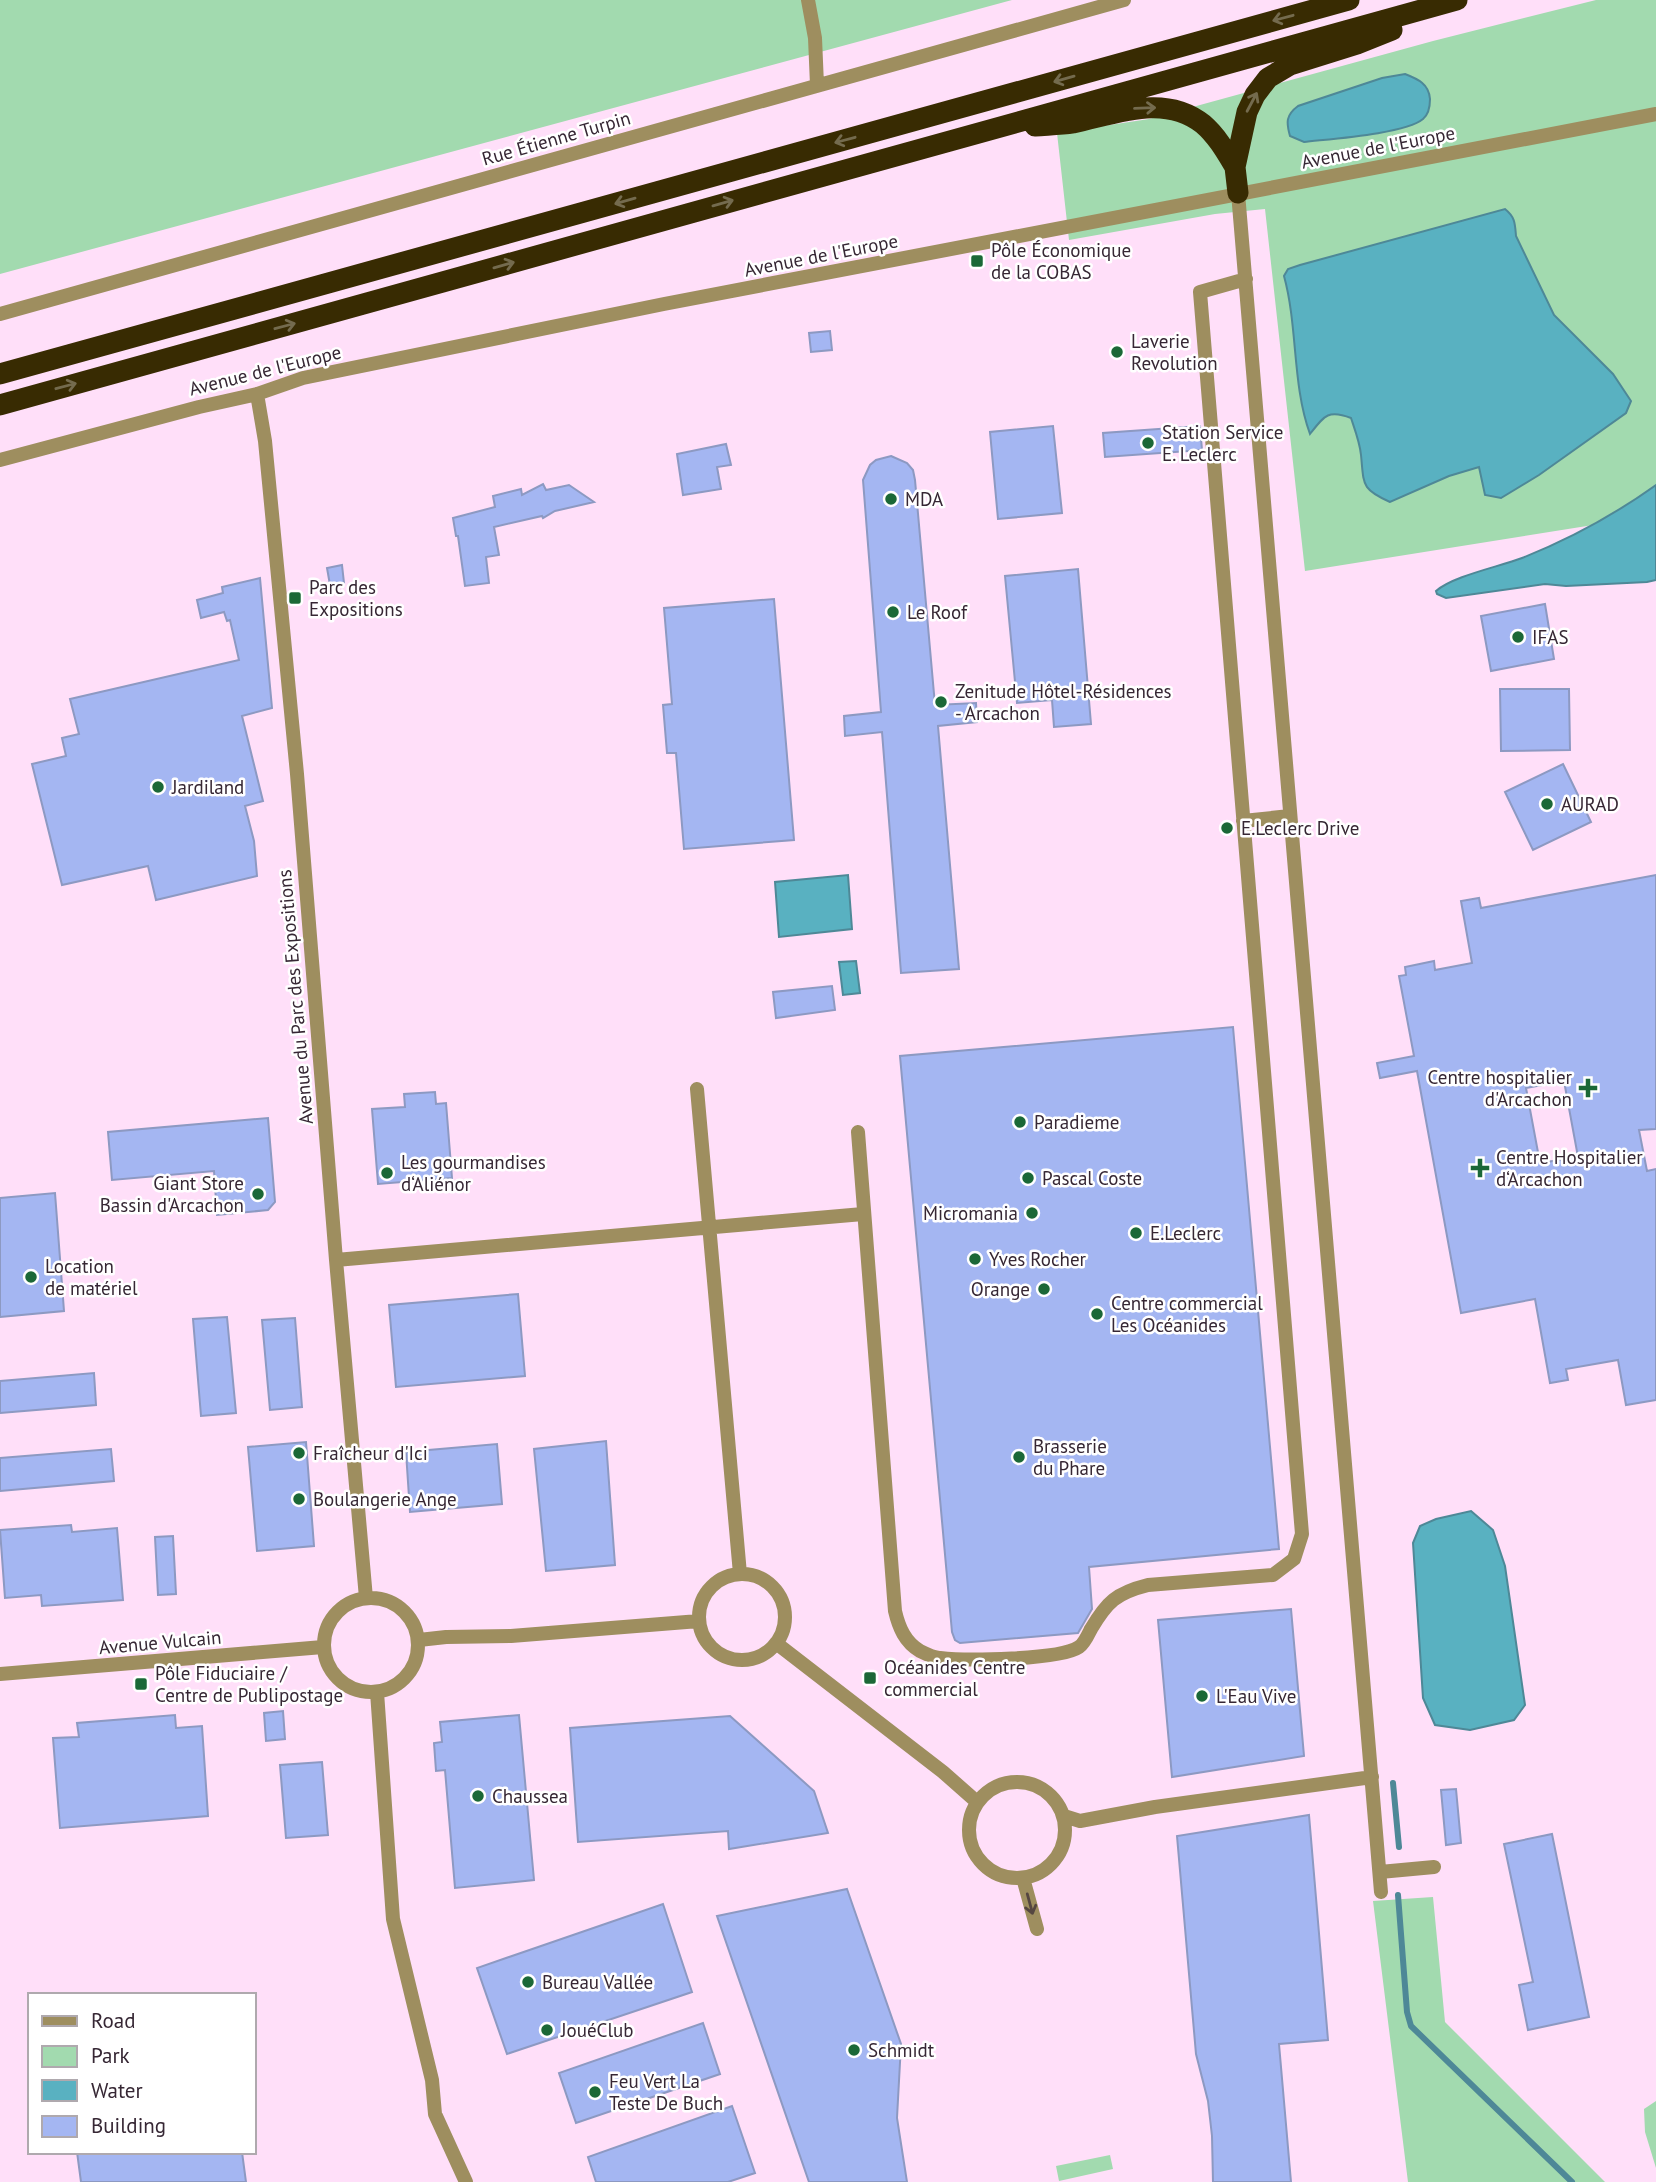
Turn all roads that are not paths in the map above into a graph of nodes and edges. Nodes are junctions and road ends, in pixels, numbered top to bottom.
1 (808, 0) edge
2 (1124, 0) edge
3 (1349, 0) edge
4 (1457, 0) edge
5 (1468, 0) edge
6 (817, 85) junction
7 (1656, 114) edge
8 (981, 131) junction
9 (1235, 167) junction
10 (1238, 193) junction
11 (1246, 279) junction
12 (0, 314) edge
13 (0, 374) edge
14 (257, 394) junction
15 (0, 405) edge
16 (0, 460) edge
17 (1290, 816) junction
18 (1243, 821) junction
19 (697, 1089) dead end
20 (858, 1132) dead end
21 (863, 1214) junction
22 (710, 1228) junction
23 (336, 1260) junction
24 (740, 1574) junction
25 (366, 1598) junction
26 (699, 1620) junction
27 (419, 1640) junction
28 (776, 1643) junction
29 (323, 1647) junction
30 (0, 1674) edge
31 (377, 1692) junction
32 (1372, 1777) junction
33 (977, 1802) junction
34 (1064, 1816) junction
35 (1434, 1867) dead end
36 (1380, 1872) junction
37 (1023, 1878) junction
38 (1381, 1892) dead end
39 (1037, 1929) dead end
40 (466, 2182) edge

1 - 6 street
2 - 6 street, Rue Étienne Turpin
3 -> 13 highway
4 - 8 highway
9 -> 5 highway
6 - 12 street, Rue Étienne Turpin
7 - 10 street, Avenue de l'Europe
8 -> 9 highway
15 -> 8 highway
9 - 10 highway
10 - 11 street
10 - 14 street, Avenue de l'Europe
11 - 17 street
11 - 18 street
14 - 16 street, Avenue de l'Europe
14 - 23 street, Avenue du Parc des Expositions
17 - 18 street
17 - 32 street
18 - 21 street
19 - 22 street
20 - 21 street
21 - 22 street
22 - 23 street
22 - 24 street
23 - 25 street, Avenue du Parc des Expositions
24 - 26 street
24 - 28 street
25 - 27 street
25 - 29 street
26 - 27 street
26 - 28 street
27 - 31 street
28 - 33 street
29 - 30 street, Avenue Vulcain
29 - 31 street
31 - 40 street
32 - 34 street
32 - 36 street
33 - 34 street
33 - 37 street
34 - 37 street
35 - 36 street
36 - 38 street
37 -> 39 street

